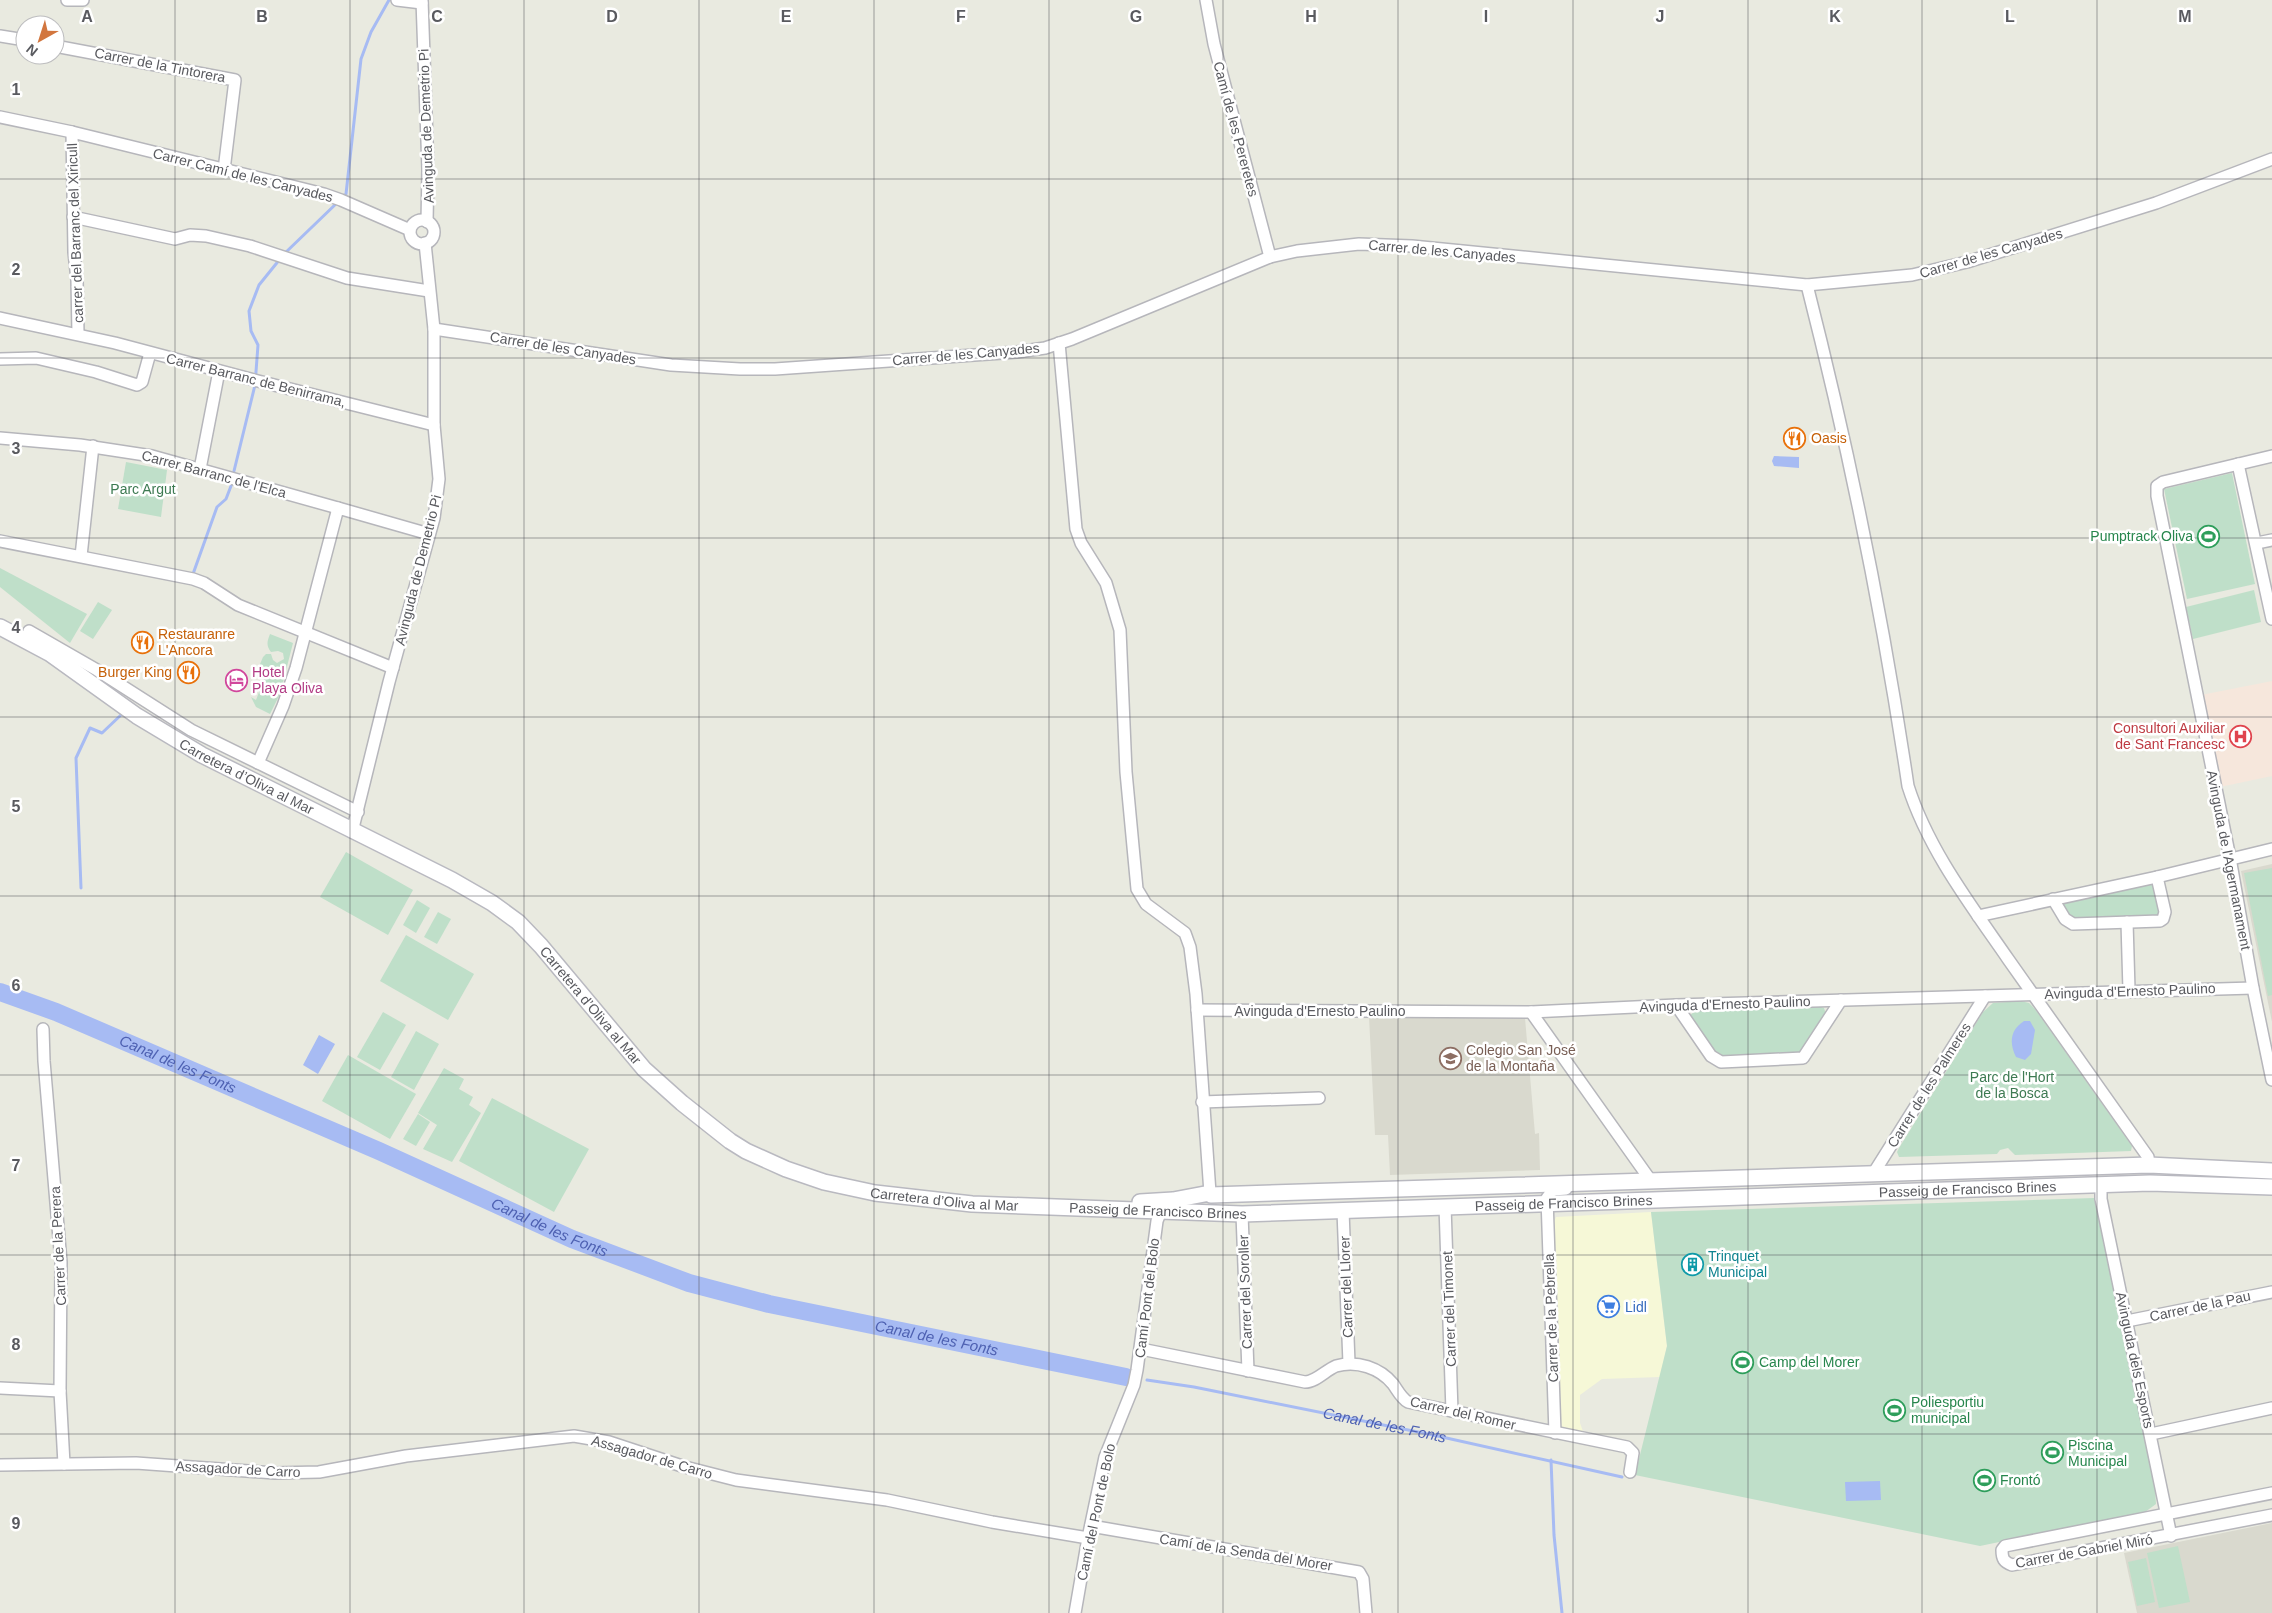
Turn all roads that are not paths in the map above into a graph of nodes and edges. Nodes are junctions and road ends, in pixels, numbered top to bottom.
1 (67, 0) edge
2 (83, 0) edge
3 (398, 0) edge
4 (1206, 0) edge
5 (422, 2) edge
6 (0, 36) edge
7 (15, 38) edge
8 (65, 48) edge
9 (0, 117) edge
10 (72, 132) junction
11 (2272, 159) edge
12 (224, 170) junction
13 (73, 218) junction
14 (427, 222) junction
15 (410, 230) junction
16 (426, 243) junction
17 (1270, 257) junction
18 (1807, 285) junction
19 (429, 291) junction
20 (0, 318) edge
21 (434, 329) junction
22 (78, 334) junction
23 (1059, 344) junction
24 (150, 353) junction
25 (0, 359) edge
26 (219, 371) junction
27 (434, 425) junction
28 (0, 438) edge
29 (93, 446) junction
30 (2272, 456) edge
31 (2238, 464) junction
32 (200, 469) junction
33 (338, 508) junction
34 (429, 534) junction
35 (2272, 540) edge
36 (0, 541) edge
37 (2257, 543) junction
38 (81, 556) junction
39 (2269, 593) edge
40 (0, 614) edge
41 (2272, 619) edge
42 (3, 628) edge
43 (29, 631) dead end
44 (305, 634) junction
45 (48, 653) junction
46 (393, 668) junction
47 (258, 763) junction
48 (358, 812) junction
49 (352, 832) junction
50 (2272, 848) edge
51 (2230, 858) junction
52 (2157, 877) junction
53 (2053, 900) junction
54 (1978, 916) junction
55 (2127, 922) junction
56 (2253, 988) junction
57 (2129, 990) junction
58 (2033, 995) junction
59 (1985, 996) junction
60 (1841, 1000) junction
61 (1676, 1005) junction
62 (1197, 1010) junction
63 (1531, 1012) junction
64 (42, 1028) dead end
65 (2272, 1080) edge
66 (1319, 1098) dead end
67 (1202, 1102) junction
68 (2155, 1165) junction
69 (2272, 1171) edge
70 (1873, 1174) junction
71 (1650, 1181) junction
72 (1607, 1182) junction
73 (2156, 1183) junction
74 (2101, 1184) junction
75 (2272, 1187) edge
76 (1204, 1195) junction
77 (1547, 1203) junction
78 (1445, 1206) junction
79 (1069, 1207) junction
80 (1160, 1211) junction
81 (1343, 1211) junction
82 (1207, 1213) junction
83 (1242, 1214) junction
84 (2272, 1292) edge
85 (2127, 1321) junction
86 (1141, 1349) junction
87 (1349, 1364) junction
88 (1248, 1371) junction
89 (1134, 1385) joint
90 (0, 1388) edge
91 (60, 1391) junction
92 (2272, 1408) edge
93 (1452, 1411) junction
94 (1555, 1433) junction
95 (2151, 1434) junction
96 (64, 1464) junction
97 (0, 1465) edge
98 (1630, 1472) dead end
99 (2272, 1493) edge
100 (2167, 1514) junction
101 (2272, 1515) edge
102 (1091, 1526) junction
103 (2171, 1536) junction
104 (1088, 1538) junction
105 (1075, 1613) edge
106 (1366, 1613) edge

1 - 2 street
3 - 5 street
4 - 17 street, Camí de les Pereretes
5 - 14 street, Avinguda de Demetrio Pi
6 - 7 street
8 - 12 street, Carrer de la Tintorera
9 - 10 street
10 - 12 street, Carrer Camí de les Canyades
10 - 13 street, carrer del Barranc del Xiricull
11 - 18 street, Carrer de les Canyades
12 - 15 street, Carrer Camí de les Canyades
13 - 19 street
13 - 22 street, carrer del Barranc del Xiricull
14 - 15 street
14 - 16 street
15 - 16 street
16 - 19 street, Avinguda de Demetrio Pi
17 - 18 street, Carrer de les Canyades
17 - 23 street, Carrer de les Canyades
18 - 54 street
19 - 21 street, Avinguda de Demetrio Pi
20 - 22 street, Carrer Barranc de Benirrama,
21 - 23 street, Carrer de les Canyades
21 - 27 street, Avinguda de Demetrio Pi
22 - 24 street, Carrer Barranc de Benirrama,
23 - 62 street
24 - 25 street
24 - 26 street, Carrer Barranc de Benirrama,
26 - 27 street, Carrer Barranc de Benirrama,
26 - 32 street
27 - 34 street, Avinguda de Demetrio Pi
28 - 29 street, Carrer Barranc de l'Elca
29 - 32 street, Carrer Barranc de l'Elca
29 - 38 street
30 - 31 street
31 - 37 street
31 - 51 street, Avinguda de l'Agermanament
32 - 33 street, Carrer Barranc de l'Elca
33 - 34 street, Carrer Barranc de l'Elca
33 - 44 street
34 - 46 street, Avinguda de Demetrio Pi
35 - 37 street
36 - 38 street
37 - 39 street
38 - 44 street
39 - 41 street
40 - 45 street
42 - 45 street
43 - 47 street
44 - 46 street
44 - 47 street
45 - 49 street, Carretera d’Oliva al Mar
46 - 48 street, Avinguda de Demetrio Pi
47 - 48 street
48 - 49 street, Avinguda de Demetrio Pi
49 - 79 street, Carretera d’Oliva al Mar
50 - 51 street
51 - 52 street
51 - 56 street, Avinguda de l'Agermanament
52 - 53 street
52 - 55 street
53 - 54 street
53 - 55 street
54 - 58 street
55 - 57 street
56 - 57 street, Avinguda d'Ernesto Paulino
56 - 65 street, Avinguda de l'Agermanament
57 - 58 street, Avinguda d'Ernesto Paulino
58 - 59 street, Avinguda d'Ernesto Paulino
58 - 68 street
59 - 60 street, Avinguda d'Ernesto Paulino
59 - 70 street, Carrer de les Palmeres
60 - 61 street, Avinguda d'Ernesto Paulino
60 - 61 street
61 - 63 street, Avinguda d'Ernesto Paulino
62 - 63 street, Avinguda d'Ernesto Paulino
62 - 67 street
63 - 71 street
64 - 91 street, Carrer de la Perera
66 - 67 street
67 - 76 street
68 - 69 street, Passeig de Francisco Brines
68 - 70 street, Passeig de Francisco Brines
68 - 73 street
70 - 71 street, Passeig de Francisco Brines
71 - 72 street, Passeig de Francisco Brines
72 - 76 street, Passeig de Francisco Brines
72 - 77 street
73 - 74 street, Passeig de Francisco Brines
73 - 75 street, Passeig de Francisco Brines
74 - 77 street, Passeig de Francisco Brines
74 - 85 street, Avinguda dels Esports
76 - 79 street, Passeig de Francisco Brines
76 - 80 street
76 - 82 street
77 - 78 street, Passeig de Francisco Brines
77 - 94 street, Carrer de la Pebrella
78 - 81 street, Passeig de Francisco Brines
78 - 93 street, Carrer del Timonet
79 - 80 street, Passeig de Francisco Brines
80 - 82 street, Passeig de Francisco Brines
80 - 86 street, Camí Pont del Bolo
81 - 83 street, Passeig de Francisco Brines
81 - 87 street, Carrer del Llorer
82 - 83 street, Passeig de Francisco Brines
83 - 88 street, Carrer del Soroller
84 - 85 street, Carrer de la Pau
85 - 95 street, Avinguda dels Esports
86 - 88 street
86 - 89 street, Camí Pont del Bolo
87 - 88 street
87 - 93 street, Carrer del Romer
89 - 102 street, Camí del Pont de Bolo
90 - 91 street
91 - 96 street, Carrer de la Perera
92 - 95 street
93 - 94 street, Carrer del Romer
94 - 98 street, Carrer del Romer
95 - 100 street, Avinguda dels Esports
96 - 97 street, Assagador de Carro
96 - 104 street, Assagador de Carro
99 - 100 street, Carrer de Gabriel Miró
100 - 103 street, Avinguda dels Esports
100 - 103 street, Carrer de Gabriel Miró
101 - 103 street, Carrer de Gabriel Miró
102 - 104 street, Camí del Pont de Bolo
102 - 106 street, Camí de la Senda del Morer
104 - 105 street, Camí del Pont de Bolo

